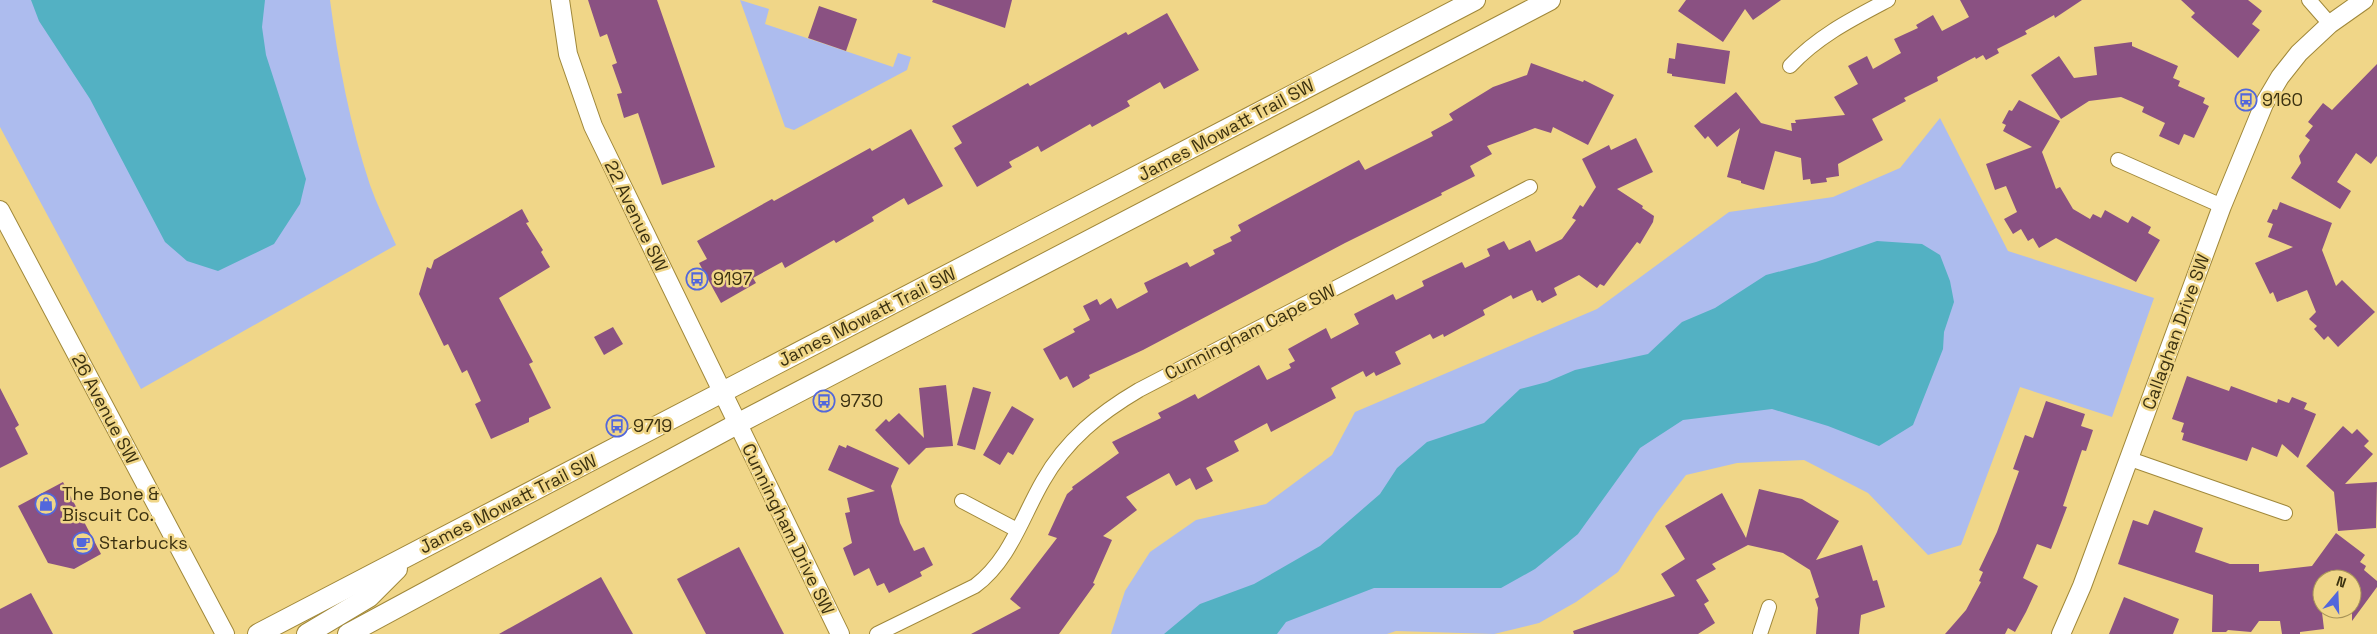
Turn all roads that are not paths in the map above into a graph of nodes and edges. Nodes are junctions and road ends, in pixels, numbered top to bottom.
1 (560, 0) edge
2 (1475, 0) edge
3 (1550, 0) edge
4 (1888, 0) edge
5 (2309, 0) edge
6 (2364, 0) edge
7 (2330, 24) junction
8 (1790, 66) dead end
9 (2118, 160) dead end
10 (1530, 188) dead end
11 (2222, 206) junction
12 (0, 210) edge
13 (721, 392) junction
14 (737, 424) junction
15 (2130, 459) junction
16 (962, 501) dead end
17 (2285, 513) dead end
18 (1017, 530) junction
19 (411, 555) junction
20 (1769, 607) dead end
21 (225, 634) edge
22 (258, 634) edge
23 (307, 634) edge
24 (348, 634) edge
25 (840, 634) edge
26 (877, 634) edge
27 (1760, 634) edge
28 (2062, 634) edge

1 - 13 street, 22 Avenue SW
2 - 13 main road, James Mowatt Trail SW
3 - 14 main road, James Mowatt Trail SW
4 - 8 street
5 - 7 street
6 - 7 street, Callaghan Drive SW
7 - 11 street, Callaghan Drive SW
9 - 11 street
10 - 18 street, Cunningham Cape SW
11 - 15 street, Callaghan Drive SW
12 - 21 street, 26 Avenue SW
13 - 14 street, 22 Avenue SW
13 - 19 main road, James Mowatt Trail SW
14 - 24 main road, James Mowatt Trail SW
14 - 25 street, Cunningham Drive SW
15 - 17 street
15 - 28 street, Callaghan Drive SW
16 - 18 street
18 - 26 street, Cunningham Cape SW
19 - 22 main road, James Mowatt Trail SW
19 - 23 main road
20 - 27 street

